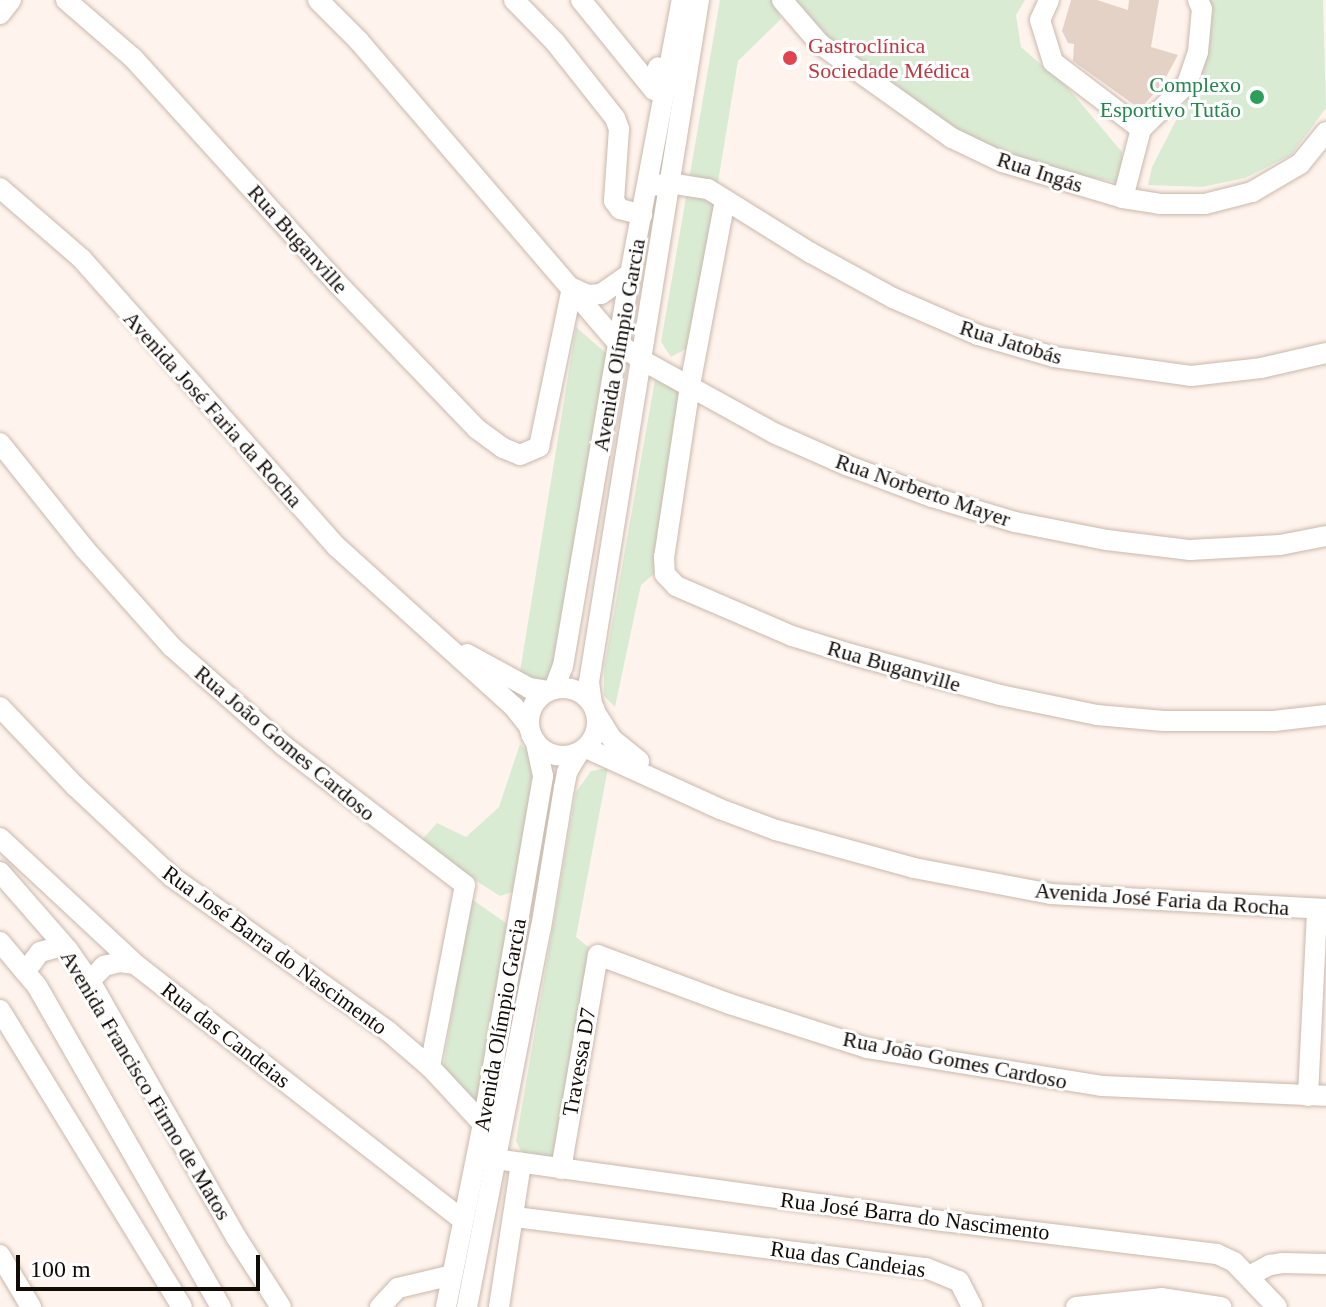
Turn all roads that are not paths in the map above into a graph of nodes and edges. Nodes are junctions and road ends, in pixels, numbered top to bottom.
1 (11, 0) edge
2 (66, 0) edge
3 (318, 0) edge
4 (514, 0) edge
5 (565, 0) edge
6 (581, 0) edge
7 (670, 0) edge
8 (682, 0) edge
9 (699, 0) edge
10 (782, 0) edge
11 (1049, 0) edge
12 (1198, 0) edge
13 (0, 14) edge
14 (671, 111) junction
15 (1141, 129) junction
16 (1326, 132) edge
17 (669, 183) junction
18 (647, 187) junction
19 (0, 188) edge
20 (1123, 198) junction
21 (725, 200) junction
22 (642, 215) junction
23 (630, 274) junction
24 (572, 288) junction
25 (618, 343) junction
26 (1326, 353) edge
27 (640, 359) junction
28 (690, 386) junction
29 (0, 443) edge
30 (1326, 536) edge
31 (427, 629) junction
32 (551, 690) junction
33 (0, 707) edge
34 (594, 709) junction
35 (1326, 715) edge
36 (532, 734) junction
37 (582, 750) junction
38 (678, 789) junction
39 (0, 838) edge
40 (0, 872) edge
41 (1322, 909) edge
42 (92, 927) junction
43 (0, 942) edge
44 (68, 950) junction
45 (598, 955) joint
46 (135, 964) junction
47 (25, 972) junction
48 (97, 974) junction
49 (0, 1010) edge
50 (430, 1067) junction
51 (1317, 1096) edge
52 (483, 1124) junction
53 (495, 1159) junction
54 (521, 1163) junction
55 (561, 1169) junction
56 (515, 1217) junction
57 (463, 1220) junction
58 (0, 1255) edge
59 (1326, 1264) edge
60 (452, 1275) junction
61 (1249, 1276) junction
62 (31, 1307) edge
63 (182, 1307) edge
64 (221, 1307) edge
65 (281, 1307) edge
66 (380, 1307) edge
67 (446, 1307) edge
68 (467, 1307) edge
69 (499, 1307) edge
70 (972, 1307) edge
71 (1076, 1307) edge
72 (1221, 1307) edge
73 (1277, 1307) edge

1 - 13 street
2 - 24 street, Rua Buganville
3 - 24 street, Rua Norberto Mayer
4 - 22 street
5 - 14 street
6 - 7 street
8 - 14 street, Avenida Olímpio Garcia
9 - 14 street
10 - 20 street, Rua Ingás
11 - 15 street
12 - 15 street
14 - 17 street, Avenida Olímpio Garcia
14 - 18 street, Avenida Olímpio Garcia
15 - 20 street
16 - 20 street, Rua Ingás
17 - 18 street, Rua Jatobás
17 - 21 street, Rua Jatobás
17 - 27 street, Avenida Olímpio Garcia
18 - 22 street, Avenida Olímpio Garcia
19 - 31 street, Avenida José Faria da Rocha
21 - 26 street, Rua Jatobás
21 - 28 street
22 - 23 street, Avenida Olímpio Garcia
23 - 24 street
23 - 25 street, Avenida Olímpio Garcia
24 - 25 street, Rua Norberto Mayer
25 - 27 street, Rua Norberto Mayer
25 - 32 street, Avenida Olímpio Garcia
27 - 28 street, Rua Norberto Mayer
27 - 34 street, Avenida Olímpio Garcia
28 - 30 street, Rua Norberto Mayer
28 - 35 street, Rua Buganville
29 - 50 street, Rua João Gomes Cardoso
31 - 32 street, Avenida José Faria da Rocha
31 - 36 street, Avenida José Faria da Rocha
32 - 34 street
32 - 36 street
33 - 50 street, Rua José Barra do Nascimento
34 - 37 street
34 - 38 street, Avenida José Faria da Rocha
36 - 37 street
36 - 52 street, Avenida Olímpio Garcia
37 - 38 street, Avenida José Faria da Rocha
37 - 53 street, Avenida Olímpio Garcia
38 - 41 street, Avenida José Faria da Rocha
39 - 42 street, Rua das Candeias
40 - 44 street, Avenida Francisco Firmo de Matos
41 - 51 street
42 - 46 street, Rua das Candeias
42 - 48 street
43 - 47 street, Avenida Francisco Firmo de Matos
44 - 47 street
44 - 48 street, Avenida Francisco Firmo de Matos
45 - 51 street, Rua João Gomes Cardoso
45 - 55 street, Travessa D7
46 - 48 street
46 - 57 street, Rua das Candeias
47 - 64 street, Avenida Francisco Firmo de Matos
48 - 65 street, Avenida Francisco Firmo de Matos
49 - 63 street
50 - 52 street, Rua José Barra do Nascimento
52 - 57 street, Avenida Olímpio Garcia
53 - 54 street, Rua José Barra do Nascimento
53 - 68 street, Avenida Olímpio Garcia
54 - 55 street, Rua José Barra do Nascimento
54 - 56 street
55 - 61 street, Rua José Barra do Nascimento
56 - 69 street
56 - 70 street, Rua das Candeias
57 - 60 street, Avenida Olímpio Garcia
58 - 62 street
59 - 61 street
60 - 66 street
60 - 67 street, Avenida Olímpio Garcia
61 - 73 street, Rua José Barra do Nascimento
71 - 72 street

